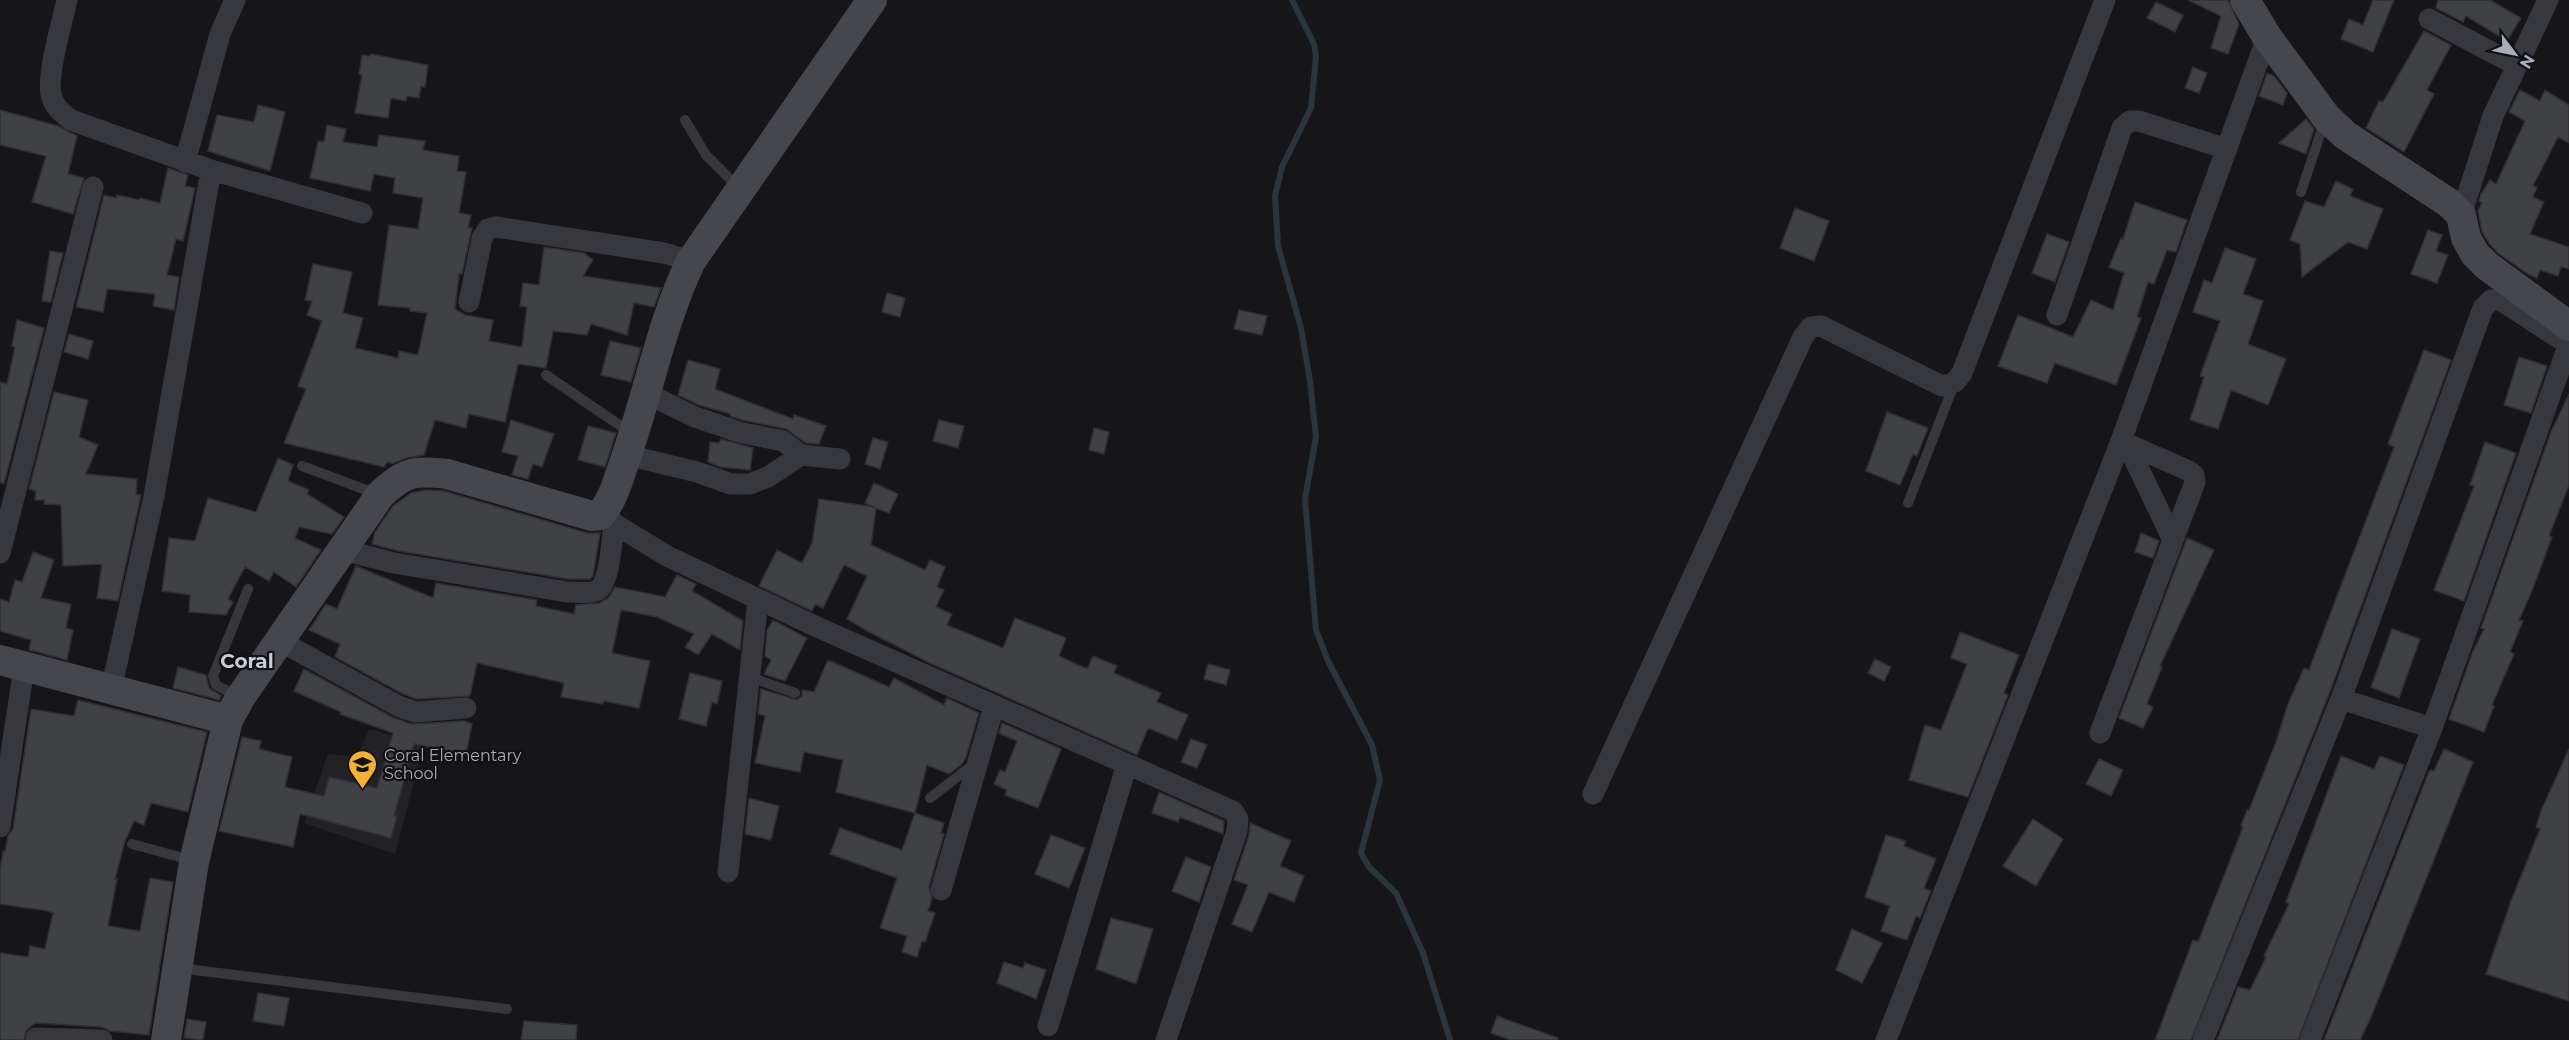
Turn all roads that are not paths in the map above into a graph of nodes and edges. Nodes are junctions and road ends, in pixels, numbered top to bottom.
1 (67, 0) edge
2 (235, 0) edge
3 (872, 0) edge
4 (2105, 0) edge
5 (2245, 0) edge
6 (2548, 0) edge
7 (2429, 18) dead end
8 (2267, 37) junction
9 (2516, 65) junction
10 (2326, 117) junction
11 (685, 120) dead end
12 (2227, 149) junction
13 (185, 162) junction
14 (211, 170) junction
15 (93, 187) dead end
16 (740, 189) junction
17 (2301, 192) dead end
18 (362, 213) dead end
19 (2461, 215) junction
20 (691, 261) junction
21 (469, 302) dead end
22 (2057, 315) dead end
23 (2569, 326) edge
24 (2569, 343) edge
25 (546, 375) dead end
26 (1955, 382) junction
27 (646, 393) junction
28 (2124, 443) junction
29 (630, 445) junction
30 (801, 455) junction
31 (840, 459) dead end
32 (302, 466) dead end
33 (380, 495) junction
34 (1908, 503) dead end
35 (607, 519) junction
36 (2173, 540) junction
37 (343, 550) junction
38 (0, 553) edge
39 (248, 589) dead end
40 (758, 600) junction
41 (280, 641) junction
42 (12, 664) edge
43 (750, 677) junction
44 (111, 690) junction
45 (795, 693) dead end
46 (2341, 699) junction
47 (994, 706) junction
48 (466, 708) dead end
49 (234, 709) junction
50 (2432, 728) junction
51 (2100, 732) dead end
52 (977, 762) junction
53 (1127, 764) junction
54 (1593, 794) dead end
55 (930, 798) dead end
56 (0, 827) edge
57 (132, 844) dead end
58 (194, 862) junction
59 (728, 872) dead end
60 (941, 890) dead end
61 (176, 968) junction
62 (507, 1009) dead end
63 (1048, 1026) dead end
64 (36, 1038) dead end
65 (102, 1040) edge
66 (166, 1040) edge
67 (1166, 1040) edge
68 (1886, 1040) edge
69 (2203, 1040) edge
70 (2310, 1040) edge

1 - 13 street
2 - 13 street
3 - 16 street
4 - 26 street
5 - 8 street
6 - 9 street
7 - 9 street
8 - 10 street
8 - 12 street
9 - 19 street
10 - 17 lane
10 - 19 street
11 - 16 lane
12 - 22 street
12 - 28 street
13 - 14 street
14 - 18 street
14 - 44 street
15 - 38 street
16 - 20 street
19 - 23 street
20 - 21 street
20 - 27 street
24 - 46 street
24 - 50 street
25 - 29 lane
26 - 34 lane
26 - 54 street
27 - 29 street
27 - 30 street
28 - 36 street
28 - 36 street
28 - 68 street
29 - 30 street
29 - 35 street
30 - 31 street
32 - 33 lane
33 - 35 street
33 - 37 street
35 - 37 street
35 - 40 street
36 - 51 street
37 - 41 street
39 - 49 lane
40 - 43 street
40 - 47 street
41 - 48 street
41 - 49 street
42 - 44 street
42 - 56 street
43 - 45 lane
43 - 59 street
44 - 49 street
46 - 50 street
46 - 69 street
47 - 52 street
47 - 53 street
49 - 58 street
50 - 70 street
52 - 55 lane
52 - 60 street
53 - 63 street
53 - 67 street
57 - 58 lane
58 - 61 street
61 - 62 lane
61 - 66 street
64 - 65 street

